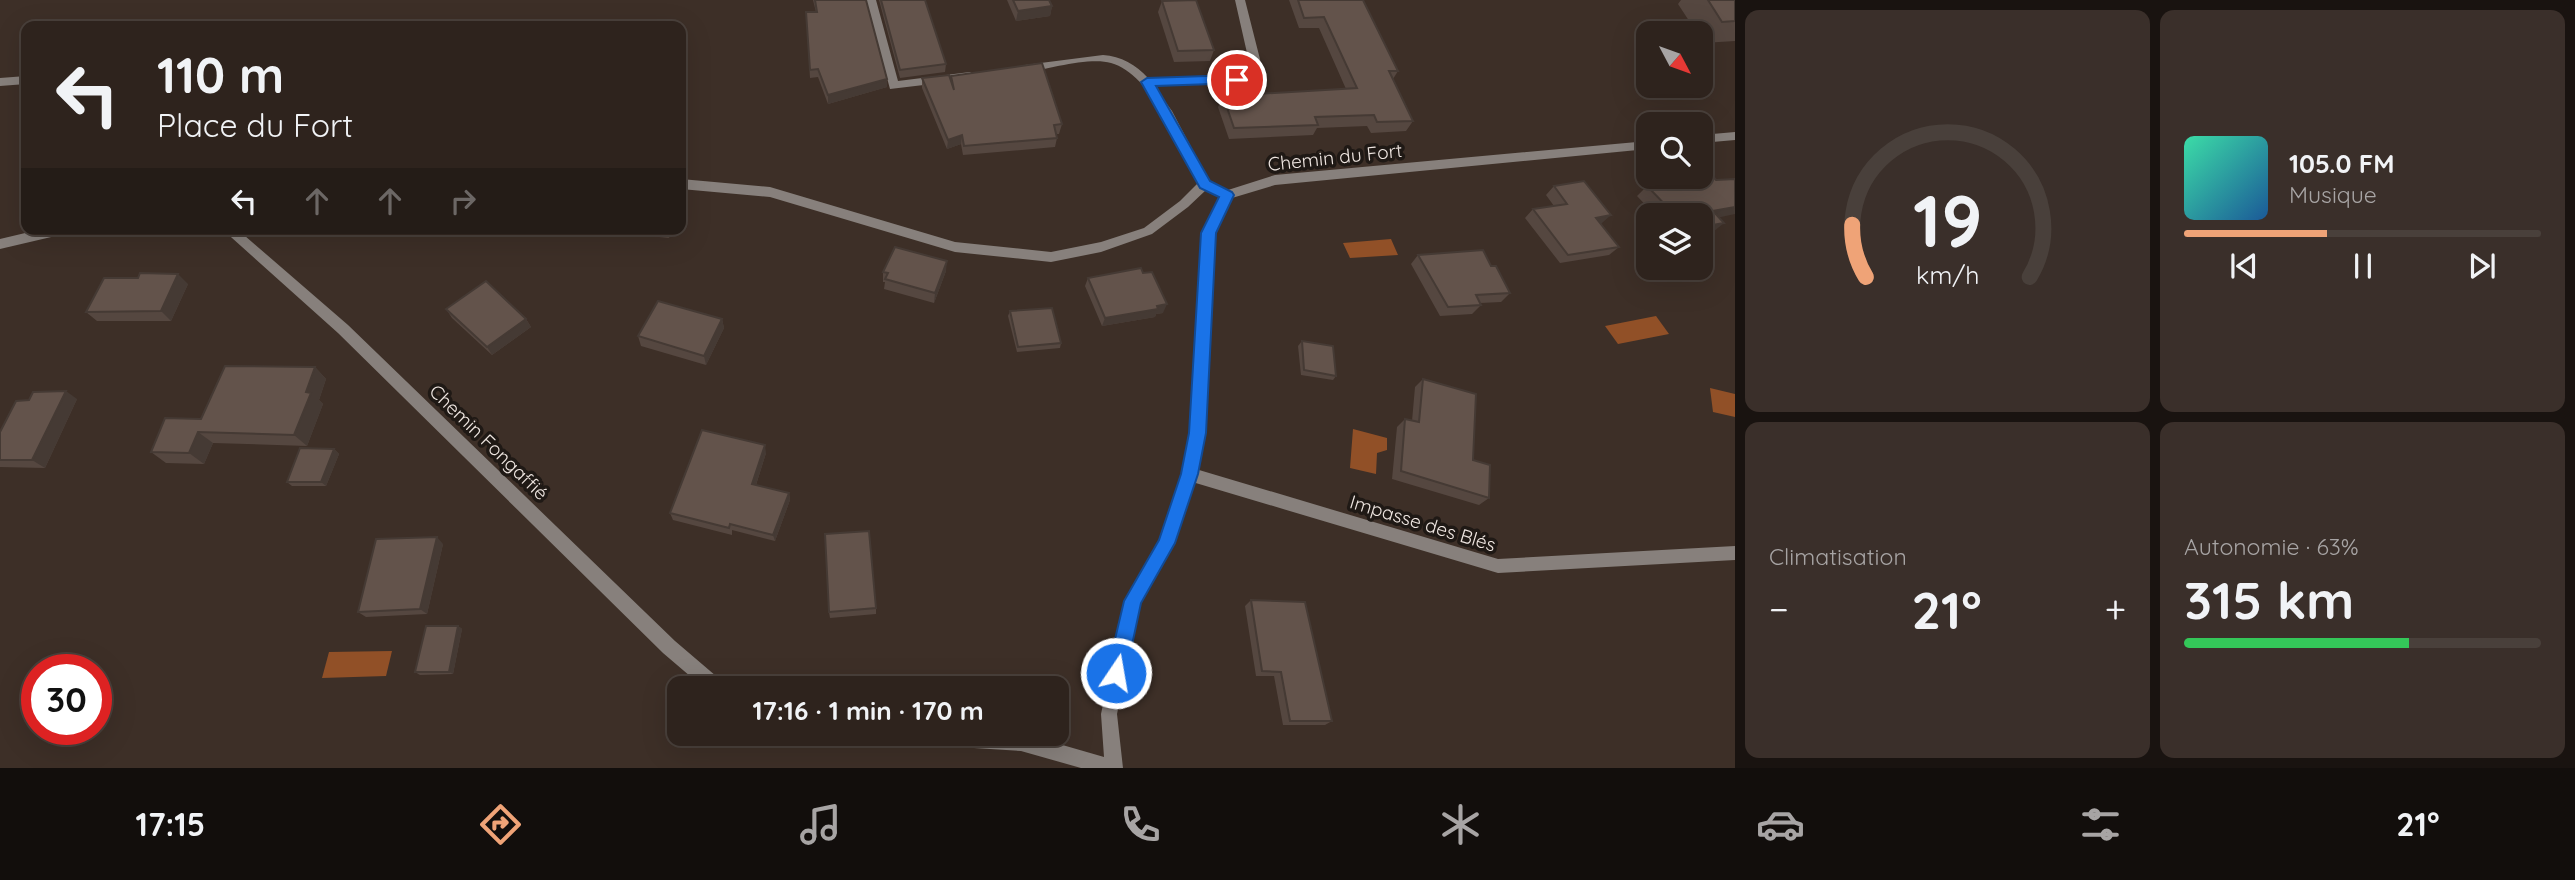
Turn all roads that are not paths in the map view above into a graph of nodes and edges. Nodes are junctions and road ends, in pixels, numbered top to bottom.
1 (871, 0) edge
2 (1240, 0) edge
3 (1014, 71) edge
4 (987, 74) edge
5 (21, 80) edge
6 (0, 82) edge
7 (1147, 82) junction
8 (1735, 136) edge
9 (1713, 138) edge
10 (1636, 146) edge
11 (686, 184) edge
12 (1205, 184) junction
13 (1227, 195) junction
14 (38, 235) edge
15 (235, 235) edge
16 (0, 244) edge
17 (1189, 474) junction
18 (1735, 553) edge
19 (703, 676) edge
20 (1035, 746) edge
21 (1112, 768) edge

1 - 4 street
2 - 7 street
3 - 7 street
5 - 6 street
7 - 12 street
8 - 9 street
10 - 13 street, Chemin du Fort
11 - 12 street
12 - 13 street
13 - 17 street
14 - 16 street
15 - 19 street, Chemin Fongaffié
17 - 18 street, Impasse des Blés
17 - 21 street
20 - 21 street

